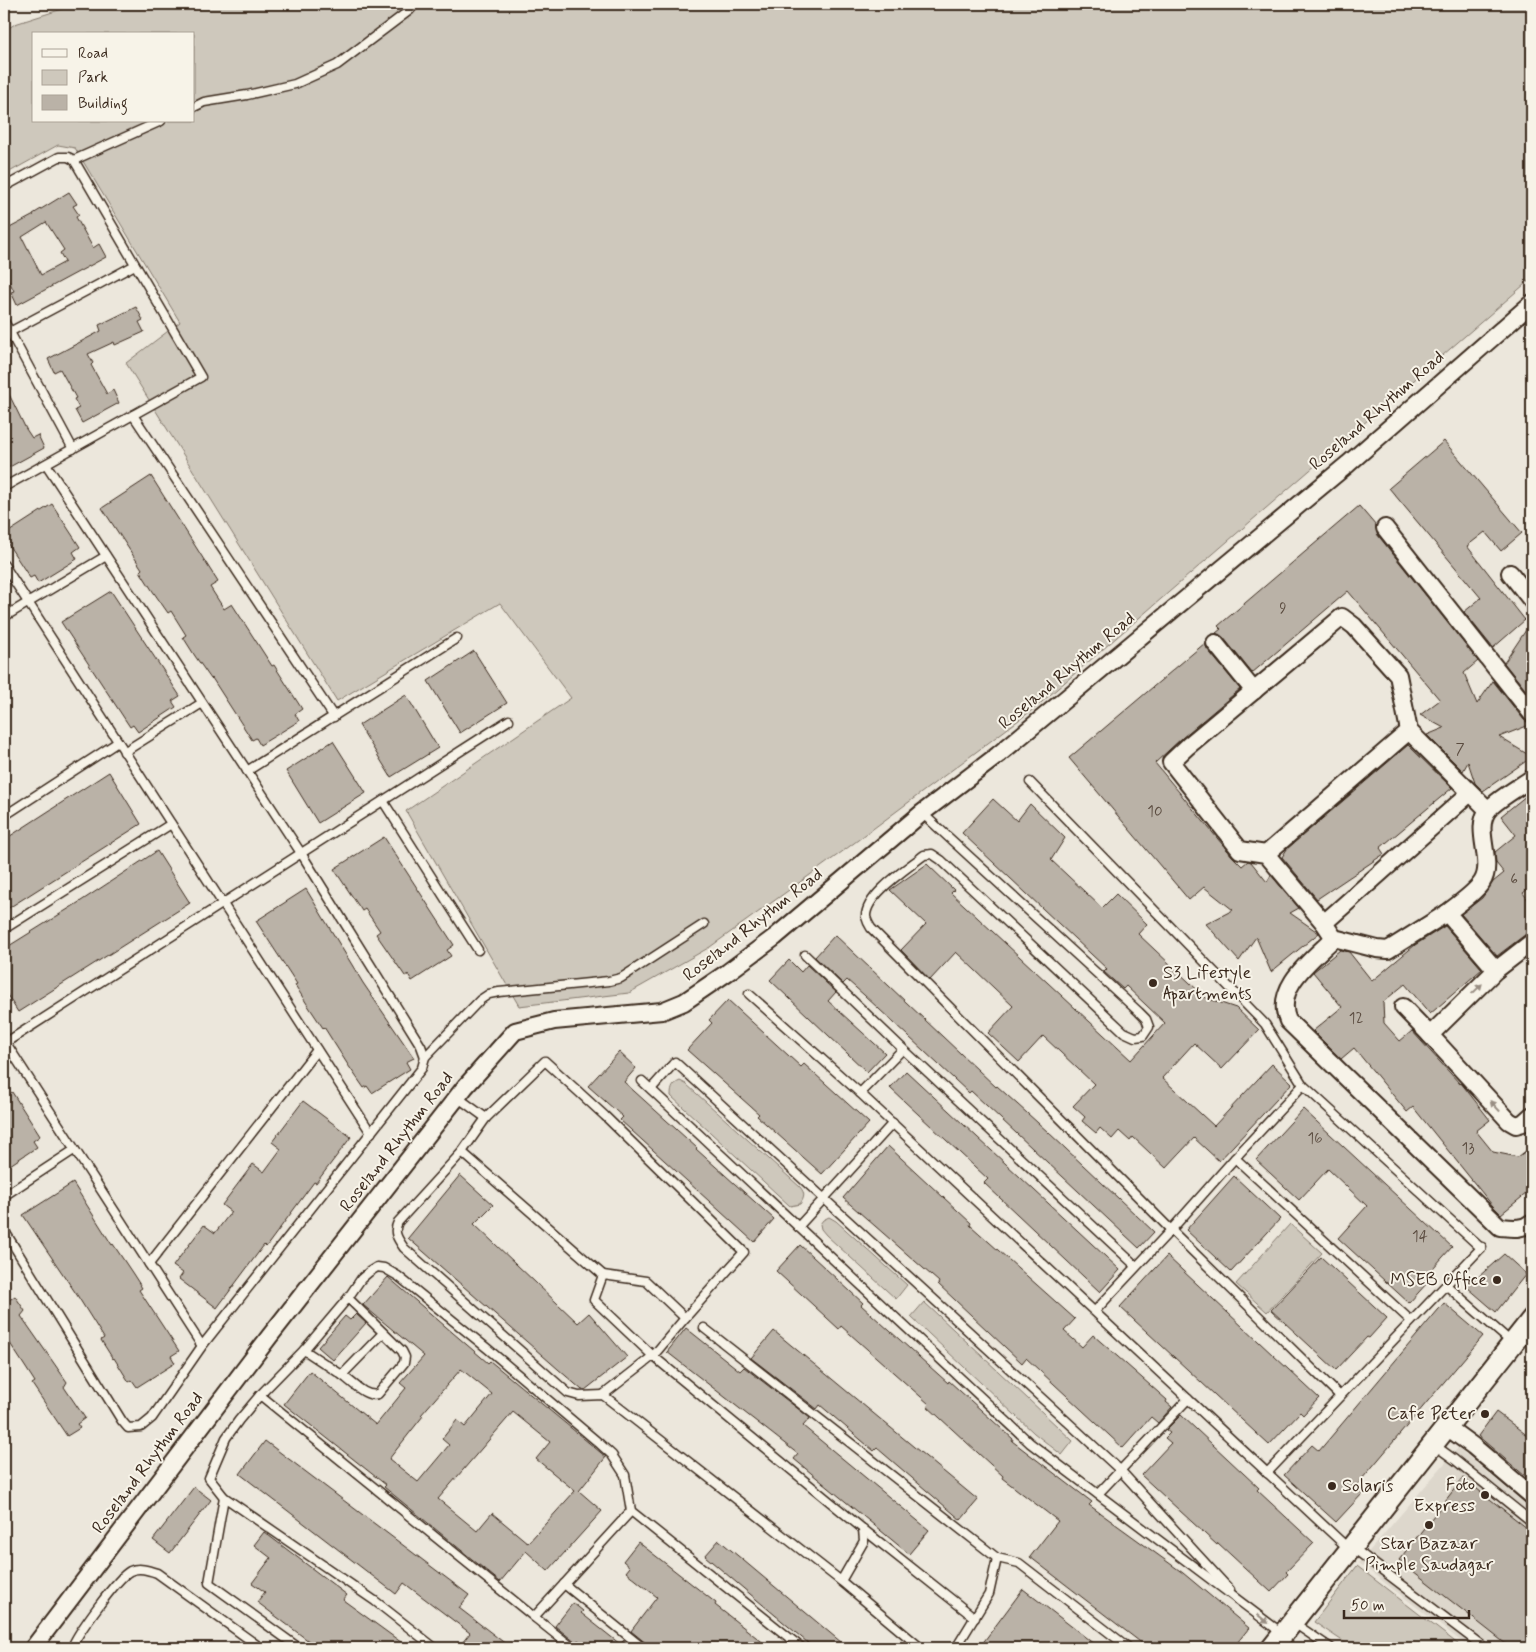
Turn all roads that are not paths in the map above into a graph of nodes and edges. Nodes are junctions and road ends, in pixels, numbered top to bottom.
1 (415, 4) edge
2 (195, 106) edge
3 (159, 122) edge
4 (74, 160) junction
5 (4, 187) edge
6 (135, 265) junction
7 (1532, 303) edge
8 (4, 321) edge
9 (7, 333) edge
10 (132, 415) junction
11 (73, 448) junction
12 (46, 464) junction
13 (4, 488) edge
14 (1385, 528) dead end
15 (106, 556) junction
16 (4, 565) edge
17 (1510, 573) dead end
18 (1532, 601) edge
19 (28, 602) junction
20 (4, 616) edge
21 (457, 638) dead end
22 (1215, 643) dead end
23 (1254, 691) junction
24 (202, 703) junction
25 (1532, 714) edge
26 (334, 717) junction
27 (510, 720) dead end
28 (1409, 732) junction
29 (118, 742) junction
30 (124, 752) junction
31 (247, 771) junction
32 (1532, 778) edge
33 (1030, 782) dead end
34 (1470, 793) junction
35 (383, 801) junction
36 (1488, 810) junction
37 (922, 813) junction
38 (4, 816) edge
39 (172, 824) junction
40 (301, 853) junction
41 (1266, 854) junction
42 (223, 903) junction
43 (1447, 913) junction
44 (1324, 923) junction
45 (704, 924) dead end
46 (4, 929) edge
47 (1334, 938) junction
48 (1532, 942) edge
49 (478, 950) dead end
50 (805, 955) dead end
51 (1496, 970) junction
52 (749, 994) dead end
53 (1403, 1007) dead end
54 (1430, 1035) junction
55 (4, 1041) edge
56 (903, 1049) junction
57 (318, 1050) junction
58 (425, 1057) junction
59 (642, 1081) dead end
60 (1303, 1085) junction
61 (651, 1089) junction
62 (860, 1093) junction
63 (457, 1097) junction
64 (1532, 1115) edge
65 (486, 1118) junction
66 (893, 1123) junction
67 (371, 1133) junction
68 (74, 1150) junction
69 (462, 1152) junction
70 (1234, 1158) junction
71 (4, 1196) edge
72 (824, 1198) junction
73 (1532, 1222) edge
74 (798, 1226) junction
75 (4, 1230) edge
76 (1172, 1230) junction
77 (149, 1264) junction
78 (1136, 1266) junction
79 (603, 1275) junction
80 (1446, 1284) junction
81 (348, 1298) junction
82 (1094, 1311) junction
83 (684, 1318) junction
84 (1532, 1319) edge
85 (1411, 1321) dead end
86 (704, 1328) dead end
87 (383, 1332) junction
88 (1513, 1344) junction
89 (202, 1346) junction
90 (304, 1350) junction
91 (653, 1356) junction
92 (342, 1375) junction
93 (260, 1395) junction
94 (603, 1395) junction
95 (1340, 1396) dead end
96 (1188, 1399) junction
97 (1447, 1426) junction
98 (1433, 1444) junction
99 (1120, 1470) junction
100 (1267, 1473) junction
101 (1098, 1494) junction
102 (1532, 1496) edge
103 (224, 1497) junction
104 (631, 1511) junction
105 (1532, 1522) edge
106 (863, 1529) junction
107 (1351, 1548) junction
108 (997, 1558) junction
109 (841, 1581) junction
110 (564, 1584) junction
111 (1243, 1604) junction
112 (534, 1617) junction
113 (975, 1618) junction
114 (1282, 1635) edge
115 (33, 1648) edge
116 (72, 1648) edge
117 (261, 1648) edge
118 (299, 1648) edge
119 (435, 1648) edge
120 (573, 1648) edge
121 (643, 1648) edge
122 (802, 1648) edge
123 (921, 1648) edge
124 (956, 1648) edge
125 (1129, 1648) edge
126 (1331, 1648) edge
127 (1485, 1648) edge

1 - 2 lane
3 - 4 lane
4 - 5 lane
4 - 6 lane
6 - 9 lane
6 - 10 lane
7 - 37 street, Roseland Rhythm Road
8 - 9 lane
9 - 11 lane
10 - 11 lane
10 - 26 lane
11 - 12 lane
12 - 13 lane
12 - 15 lane
14 - 25 street
15 - 19 lane
15 - 24 lane
16 - 19 lane
17 - 18 street
19 - 20 lane
19 - 29 lane
21 - 26 lane
22 - 23 street
23 - 28 street
23 - 41 street
24 - 30 lane
24 - 31 lane
26 - 31 lane
27 - 35 lane
28 - 34 street
28 - 41 street
29 - 30 lane
29 - 38 lane
30 - 39 lane
31 - 40 lane
32 - 36 street
33 - 60 lane
34 - 36 street
34 - 44 street
35 - 40 lane
35 - 49 lane
36 - 43 street
37 - 63 street, Roseland Rhythm Road
37 - 76 lane
39 - 42 lane
39 - 46 lane
40 - 42 lane
40 - 58 lane
41 - 44 street
42 - 55 lane
42 - 57 lane
43 - 47 street
43 - 51 street
44 - 47 street
45 - 58 lane
47 - 73 street
48 - 51 street
50 - 56 lane
54 -> 51 street
52 - 62 lane
53 - 54 street
64 -> 54 street
55 - 68 lane
56 - 62 lane
56 - 78 lane
57 - 67 lane
57 - 77 lane
58 - 67 lane
59 - 61 lane
60 - 70 lane
60 - 80 lane
61 - 72 lane
61 - 74 lane
62 - 66 lane
63 - 65 lane
63 - 115 street, Roseland Rhythm Road
65 - 69 lane
65 - 83 lane
66 - 72 lane
66 - 82 lane
67 - 89 lane
68 - 71 lane
68 - 77 lane
69 - 79 lane
69 - 94 lane
70 - 76 lane
70 - 85 lane
72 - 74 lane
72 - 99 lane
74 - 101 lane
75 - 89 lane
76 - 78 lane
76 - 95 lane
77 - 89 lane
78 - 82 lane
79 - 83 lane
79 - 91 lane
80 - 88 lane
80 - 100 lane
81 - 87 lane
81 - 90 lane
81 - 104 lane
82 - 96 lane
83 - 91 lane
84 - 88 street
86 - 108 lane
87 - 92 lane
87 - 92 lane
88 - 97 street
90 - 92 lane
90 - 93 lane
91 - 94 lane
91 - 106 lane
93 - 103 lane
93 - 112 lane
94 - 109 lane
96 - 99 lane
96 - 100 lane
97 - 98 street
97 - 102 street
98 - 105 lane
98 - 107 street
99 - 101 lane
99 - 111 lane
100 - 107 lane
101 - 111 lane
103 - 118 lane
103 - 119 lane
104 - 110 lane
104 - 122 lane
106 - 109 lane
106 - 113 lane
107 - 114 street
107 - 127 lane
108 - 113 lane
108 - 125 lane
109 - 123 lane
110 - 112 lane
110 - 121 lane
111 -> 114 lane
112 - 120 lane
113 - 124 lane
114 - 126 lane
116 - 117 lane

